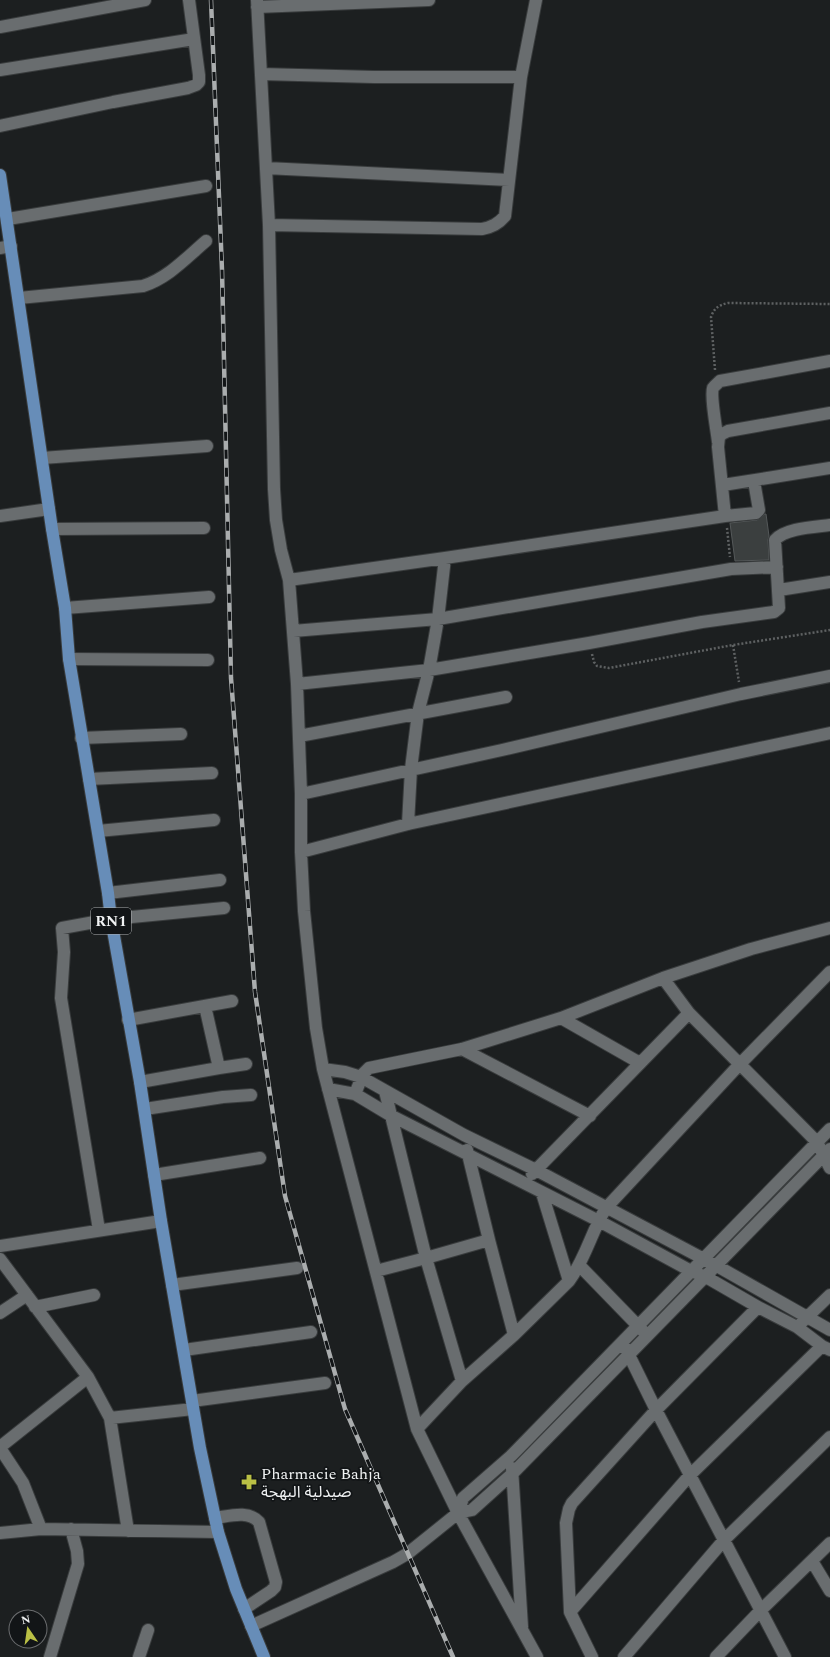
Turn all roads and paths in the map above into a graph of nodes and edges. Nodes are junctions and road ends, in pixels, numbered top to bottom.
1 (145, 0) edge
2 (189, 0) edge
3 (429, 0) edge
4 (536, 0) edge
5 (257, 4) edge
6 (0, 27) edge
7 (194, 39) junction
8 (0, 70) edge
9 (261, 74) junction
10 (521, 77) junction
11 (0, 126) edge
12 (266, 168) junction
13 (0, 175) edge
14 (509, 180) junction
15 (206, 186) dead end
16 (8, 219) junction
17 (269, 225) junction
18 (206, 242) dead end
19 (6, 247) edge
20 (19, 298) junction
21 (830, 304) edge
22 (830, 362) edge
23 (716, 384) junction
24 (830, 413) edge
25 (718, 442) junction
26 (207, 446) dead end
27 (42, 458) junction
28 (830, 468) edge
29 (754, 481) junction
30 (723, 485) junction
31 (49, 509) junction
32 (0, 516) edge
33 (726, 516) junction
34 (830, 525) edge
35 (204, 528) dead end
36 (52, 529) junction
37 (446, 558) junction
38 (777, 567) junction
39 (731, 569) junction
40 (289, 580) junction
41 (830, 582) edge
42 (779, 590) junction
43 (209, 597) dead end
44 (65, 608) junction
45 (438, 619) junction
46 (830, 630) edge
47 (293, 631) junction
48 (589, 643) junction
49 (733, 645) junction
50 (69, 659) junction
51 (208, 660) dead end
52 (429, 670) junction
53 (830, 676) edge
54 (297, 684) junction
55 (741, 694) junction
56 (506, 697) dead end
57 (418, 713) junction
58 (830, 733) edge
59 (181, 734) dead end
60 (300, 736) junction
61 (81, 738) junction
62 (411, 769) junction
63 (212, 773) dead end
64 (89, 779) junction
65 (301, 794) junction
66 (214, 820) dead end
67 (408, 824) junction
68 (98, 831) junction
69 (301, 852) junction
70 (220, 880) dead end
71 (108, 893) junction
72 (224, 908) dead end
73 (111, 919) junction
74 (830, 928) edge
75 (830, 972) edge
76 (663, 978) junction
77 (232, 1001) dead end
78 (205, 1006) junction
79 (689, 1013) junction
80 (561, 1018) junction
81 (128, 1020) junction
82 (462, 1049) junction
83 (640, 1063) junction
84 (246, 1064) dead end
85 (739, 1065) junction
86 (219, 1068) junction
87 (323, 1069) junction
88 (361, 1077) junction
89 (140, 1082) junction
90 (328, 1089) junction
91 (385, 1091) junction
92 (355, 1094) junction
93 (251, 1095) dead end
94 (145, 1109) junction
95 (390, 1115) junction
96 (590, 1116) junction
97 (830, 1129) edge
98 (464, 1135) junction
99 (817, 1142) junction
100 (827, 1153) edge
101 (469, 1155) junction
102 (260, 1158) dead end
103 (830, 1168) edge
104 (536, 1170) junction
105 (154, 1174) junction
106 (524, 1182) junction
107 (542, 1193) junction
108 (606, 1208) junction
109 (161, 1221) junction
110 (599, 1221) junction
111 (100, 1230) junction
112 (490, 1240) junction
113 (0, 1246) edge
114 (426, 1258) junction
115 (703, 1258) junction
116 (0, 1259) edge
117 (580, 1266) junction
118 (717, 1266) junction
119 (297, 1268) dead end
120 (376, 1270) junction
121 (691, 1271) junction
122 (706, 1277) junction
123 (569, 1281) junction
124 (172, 1285) junction
125 (27, 1295) junction
126 (94, 1295) dead end
127 (830, 1295) edge
128 (5, 1306) edge
129 (35, 1307) junction
130 (758, 1307) junction
131 (0, 1313) edge
132 (807, 1317) junction
133 (637, 1326) junction
134 (797, 1327) junction
135 (830, 1330) edge
136 (311, 1332) dead end
137 (514, 1335) junction
138 (648, 1336) junction
139 (622, 1341) junction
140 (826, 1348) edge
141 (184, 1350) junction
142 (628, 1354) junction
143 (88, 1377) junction
144 (462, 1382) junction
145 (325, 1383) dead end
146 (192, 1405) junction
147 (656, 1410) junction
148 (110, 1418) junction
149 (417, 1428) junction
150 (830, 1437) edge
151 (0, 1448) edge
152 (511, 1456) junction
153 (512, 1474) junction
154 (690, 1475) junction
155 (458, 1513) junction
156 (215, 1518) junction
157 (41, 1529) junction
158 (71, 1530) junction
159 (128, 1530) junction
160 (218, 1532) junction
161 (0, 1533) edge
162 (724, 1540) junction
163 (830, 1543) edge
164 (812, 1560) junction
165 (830, 1591) edge
166 (244, 1609) junction
167 (761, 1610) junction
168 (570, 1612) junction
169 (251, 1626) junction
170 (148, 1630) dead end
171 (522, 1630) junction
172 (50, 1657) edge
173 (139, 1657) edge
174 (264, 1657) edge
175 (537, 1657) edge
176 (592, 1657) edge
177 (624, 1657) edge
178 (716, 1657) edge
179 (785, 1657) edge

1 - 6 street
2 - 7 street
3 - 5 street
4 - 10 street
5 - 9 street
7 - 8 street
7 - 11 street
9 - 10 street
9 - 12 street
10 - 14 street
12 - 14 street
12 - 17 street
13 - 16 main road, RN1
14 - 17 street
15 - 16 street
16 - 19 main road, RN1
17 - 40 street
18 - 20 street
19 - 20 main road, RN1
20 - 27 main road, RN1
21 - 23 path
22 - 23 street
23 - 25 street
24 - 25 street
25 - 30 street
26 - 27 street
27 - 31 main road, RN1
28 - 29 street
29 - 30 street
29 - 33 street
30 - 33 street
31 - 32 street
31 - 36 main road, RN1
33 - 37 street
33 - 39 path
34 - 38 street
35 - 36 street
36 - 44 main road, RN1
37 - 40 street
37 - 45 street
38 - 39 street
38 - 42 street
39 - 45 street
40 - 47 street
41 - 42 street
42 - 48 street
43 - 44 street
44 - 50 main road, RN1
45 - 47 street
45 - 52 street
46 - 49 path
47 - 54 street
48 - 49 path
48 - 52 street
49 - 55 path
50 - 51 street
50 - 61 main road, RN1
52 - 54 street
52 - 57 street
53 - 55 street
54 - 60 street
55 - 62 street
56 - 57 street
57 - 60 street
57 - 62 street
58 - 67 street
59 - 61 street
60 - 65 street
61 - 64 main road, RN1
62 - 65 street
62 - 67 street
63 - 64 street
64 - 68 main road, RN1
65 - 69 street
66 - 68 street
67 - 69 street
68 - 71 main road, RN1
69 - 87 street
70 - 71 street
71 - 73 main road, RN1
72 - 73 street
73 - 81 main road, RN1
73 - 111 street
74 - 76 street
75 - 85 street
76 - 79 street
76 - 80 street
77 - 78 street
78 - 81 street
78 - 86 street
79 - 83 street
79 - 85 street
80 - 82 street
80 - 83 street
81 - 89 main road, RN1
82 - 88 street
82 - 96 street
83 - 96 street
84 - 86 street
85 - 99 street
85 - 108 street
86 - 89 street
87 - 88 street
87 - 90 street
88 - 91 street
88 - 92 street
89 - 94 main road, RN1
90 - 92 street
90 - 120 street
91 - 95 street
91 - 98 street
92 - 95 street
93 - 94 street
94 - 105 main road, RN1
95 - 101 street
95 - 114 street
96 - 104 street
97 - 99 street
98 - 101 street
98 - 104 street
99 - 100 street
99 - 115 street
100 - 103 street
100 - 118 street
101 - 106 street
101 - 112 street
102 - 105 street
104 - 106 street
104 - 108 street
105 - 109 main road, RN1
106 - 107 street
107 - 110 street
107 - 123 street
108 - 110 street
108 - 115 street
109 - 111 street
109 - 124 main road, RN1
110 - 117 street
110 - 121 street
111 - 113 street
112 - 114 street
112 - 137 street
114 - 120 street
114 - 144 street
115 - 118 street
115 - 121 street
116 - 125 street
117 - 123 street
117 - 133 street
118 - 122 street
118 - 132 street
119 - 124 street
120 - 149 street
121 - 122 street
121 - 133 street
122 - 130 street
122 - 138 street
123 - 137 street
124 - 141 main road, RN1
125 - 128 street
125 - 129 street
126 - 129 street
127 - 132 street
128 - 131 street
129 - 143 street
130 - 134 street
130 - 147 street
132 - 134 street
132 - 135 street
133 - 138 street
133 - 139 street
134 - 140 street
136 - 141 street
137 - 144 street
138 - 142 street
139 - 142 street
139 - 152 street
140 - 154 street
141 - 146 main road, RN1
142 - 147 street
142 - 153 street
143 - 148 street
143 - 151 street
144 - 149 street
145 - 146 street
146 - 148 street
146 - 156 main road, RN1
147 - 154 street
147 - 168 street
148 - 159 street
149 - 155 street
150 - 162 street
151 - 157 street
152 - 153 street
152 - 155 street
153 - 155 street
153 - 171 street
154 - 162 street
154 - 168 street
155 - 169 street
155 - 171 street
156 - 160 main road, RN1
156 - 166 street
157 - 158 street
157 - 161 street
158 - 159 street
158 - 172 street
159 - 160 street
160 - 166 main road, RN1
162 - 167 street
162 - 177 street
163 - 164 street
164 - 165 street
164 - 167 street
166 - 169 main road, RN1
167 - 178 street
167 - 179 street
168 - 176 street
169 - 174 main road, RN1
170 - 173 street
171 - 175 street

